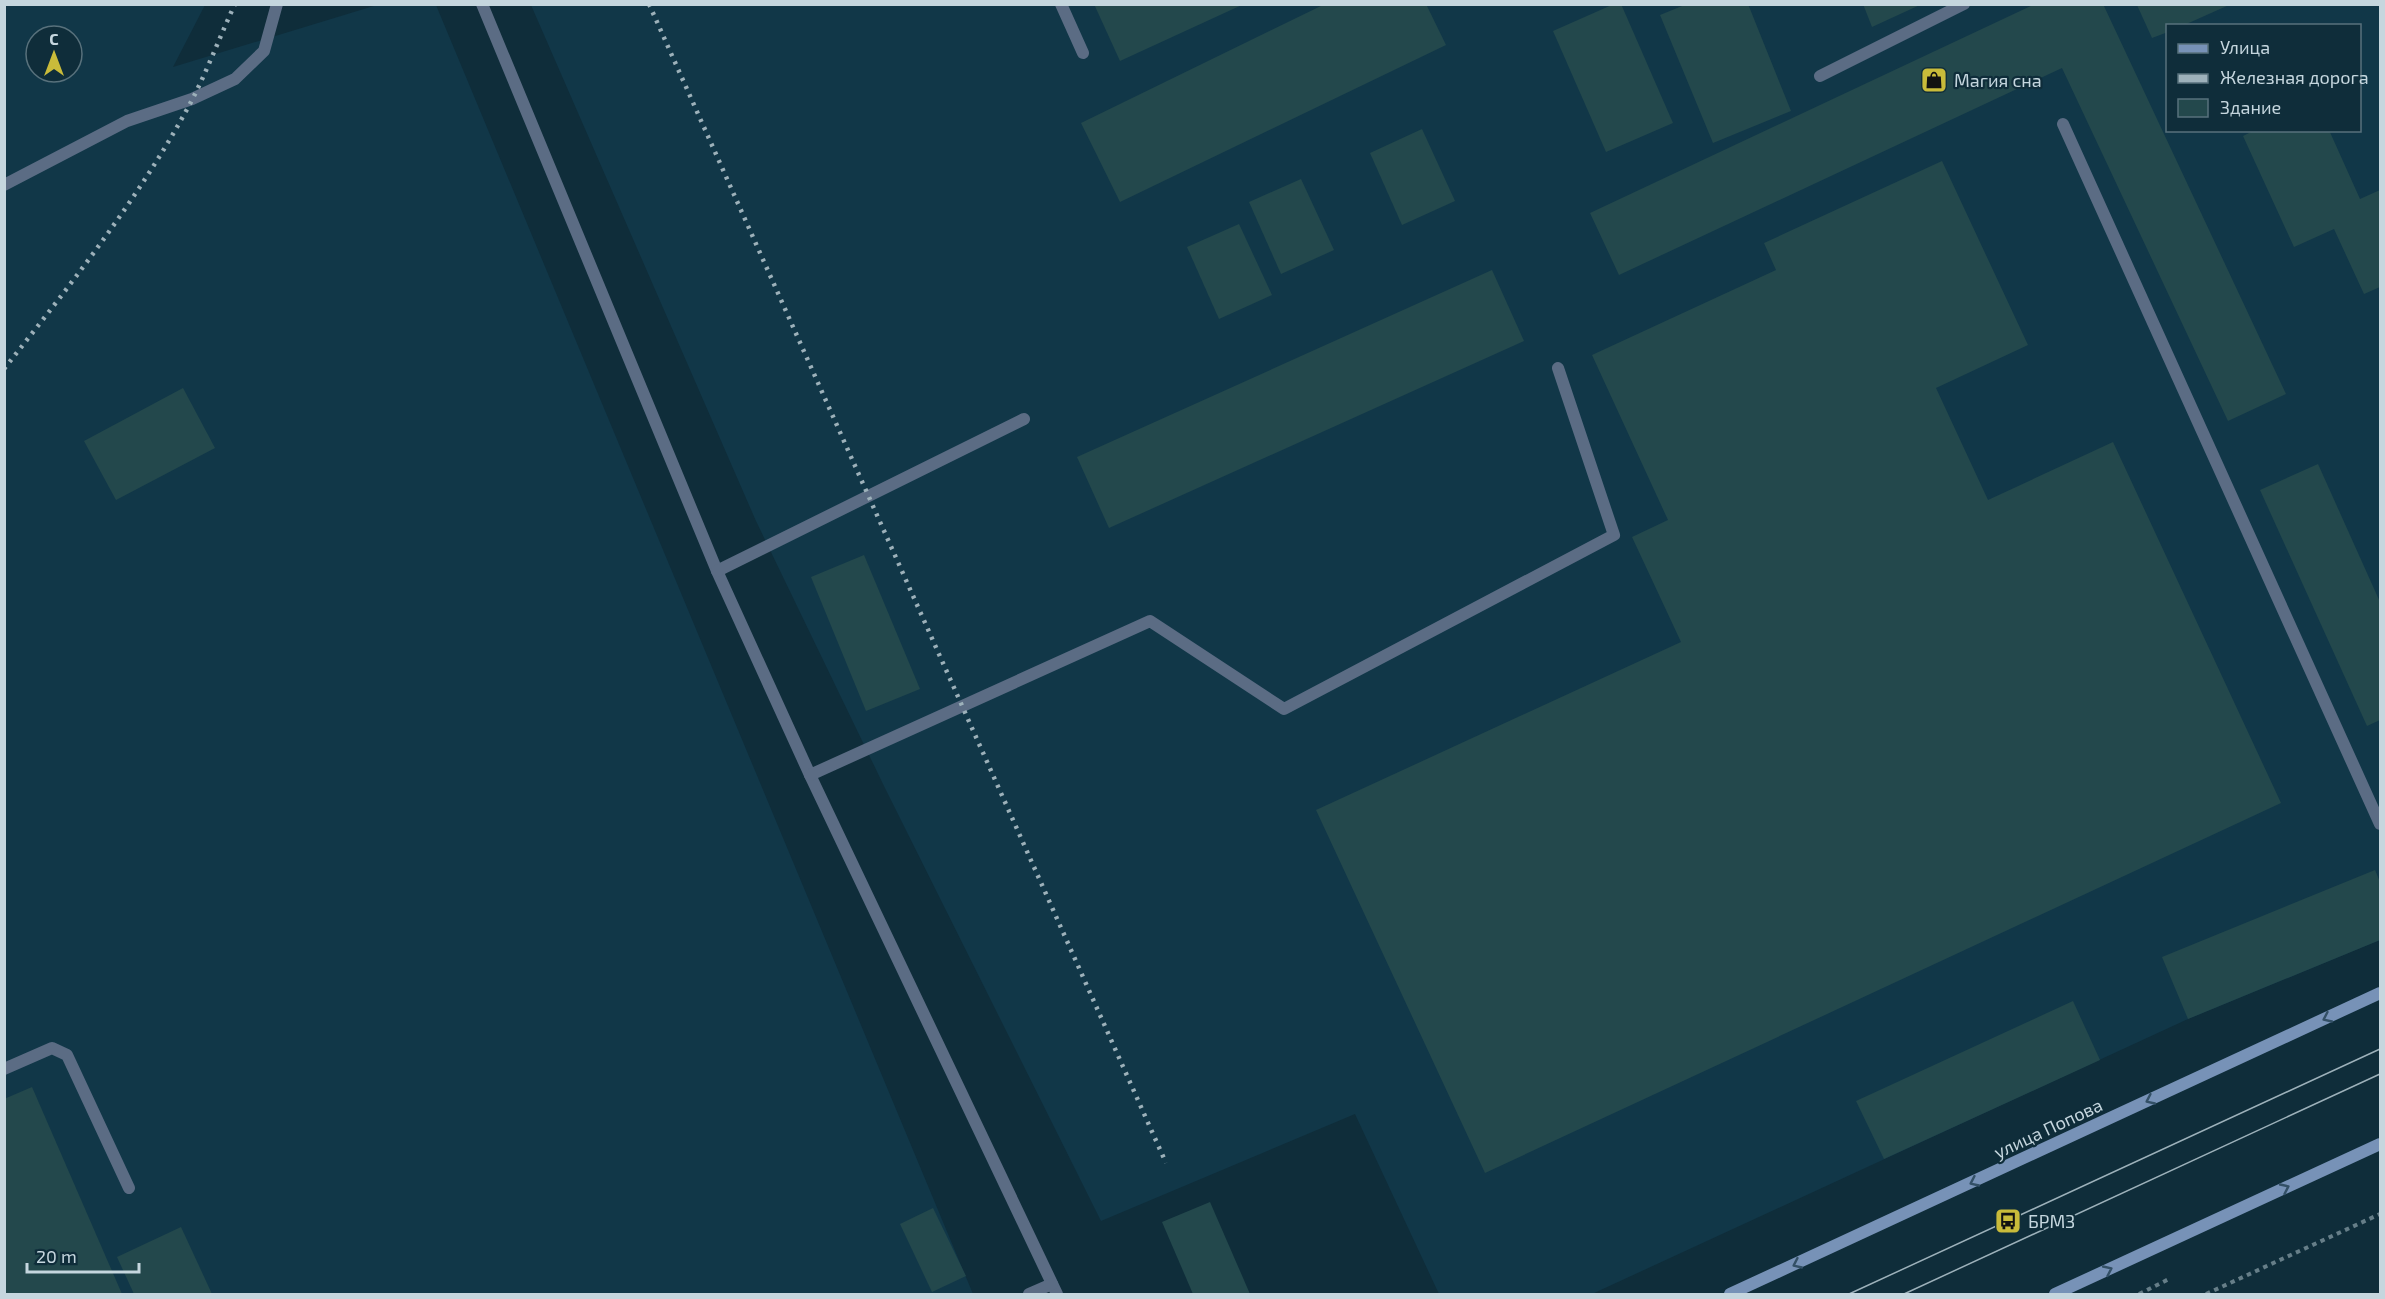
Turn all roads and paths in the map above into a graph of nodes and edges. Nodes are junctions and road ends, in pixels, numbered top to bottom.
1 (277, 4) edge
2 (482, 4) edge
3 (1061, 4) edge
4 (1964, 4) edge
5 (1083, 53) dead end
6 (1820, 76) dead end
7 (2063, 124) dead end
8 (4, 185) edge
9 (1558, 368) dead end
10 (1024, 419) dead end
11 (717, 572) junction
12 (810, 775) junction
13 (2380, 824) edge
14 (2380, 993) edge
15 (4, 1069) edge
16 (2380, 1144) edge
17 (129, 1188) dead end
18 (2380, 1214) edge
19 (2171, 1278) dead end
20 (1055, 1289) edge
21 (1029, 1294) edge
22 (1730, 1294) edge
23 (2055, 1294) edge
24 (2139, 1294) edge
25 (2206, 1294) edge

1 - 8 lane
2 - 11 lane
3 - 5 lane
4 - 6 lane
7 - 13 lane
9 - 12 lane
10 - 11 lane
11 - 12 lane
12 - 20 lane
14 -> 22 main road, улица Попова
15 - 17 lane
23 -> 16 main road
18 - 25 path
19 - 24 path
20 - 21 lane

